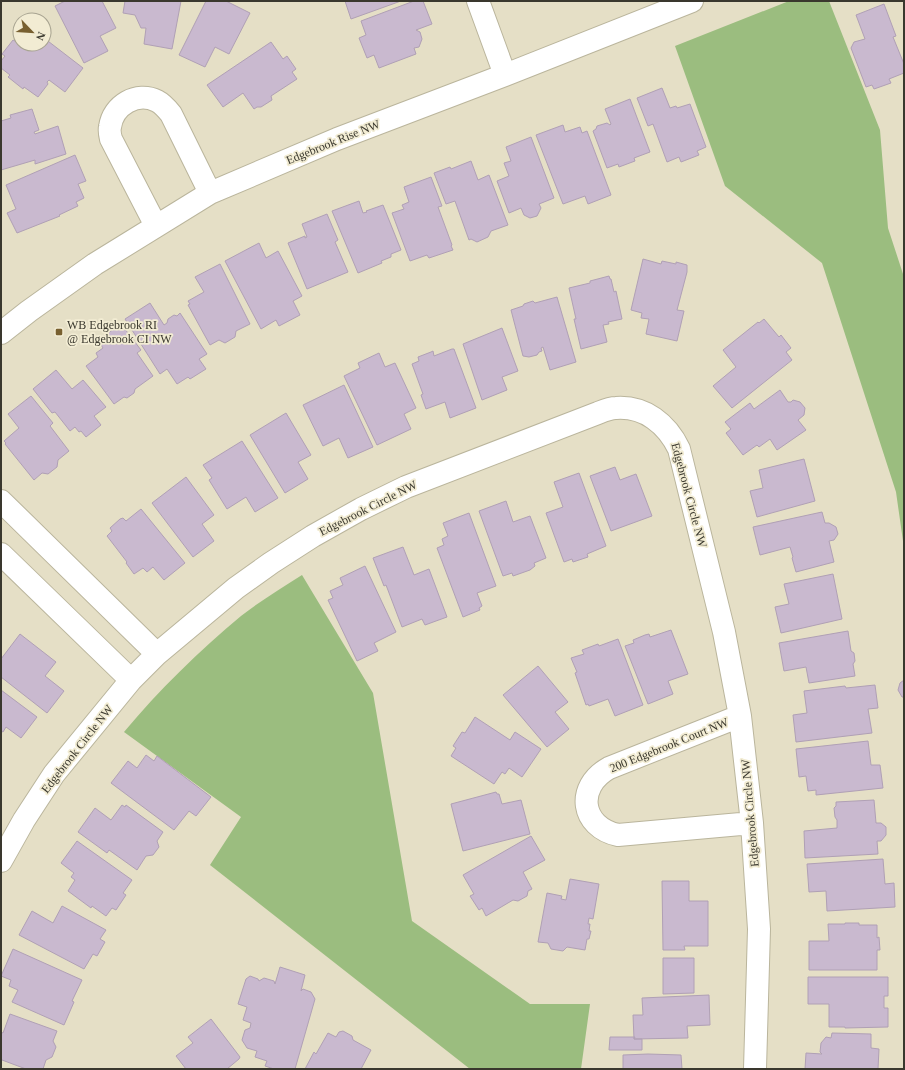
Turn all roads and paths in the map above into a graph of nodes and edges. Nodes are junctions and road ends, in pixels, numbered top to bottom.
1 (478, 1) edge
2 (692, 1) edge
3 (505, 75) junction
4 (210, 193) junction
5 (156, 226) junction
6 (1, 333) edge
7 (1, 501) edge
8 (1, 554) edge
9 (157, 654) junction
10 (131, 680) junction
11 (740, 716) junction
12 (752, 823) junction
13 (1, 861) edge
14 (755, 1069) edge

1 - 3 street
2 - 3 street, Edgebrook Rise NW
3 - 4 street, Edgebrook Rise NW
4 - 5 street, Edgebrook Rise NW
4 - 5 street
5 - 6 street, Edgebrook Rise NW
7 - 9 street
8 - 10 street
9 - 10 street, Edgebrook Circle NW
9 - 11 street, Edgebrook Circle NW
10 - 13 street, Edgebrook Circle NW
11 - 12 street, Edgebrook Circle NW
11 - 12 street, 200 Edgebrook Court NW
12 - 14 street, Edgebrook Circle NW

